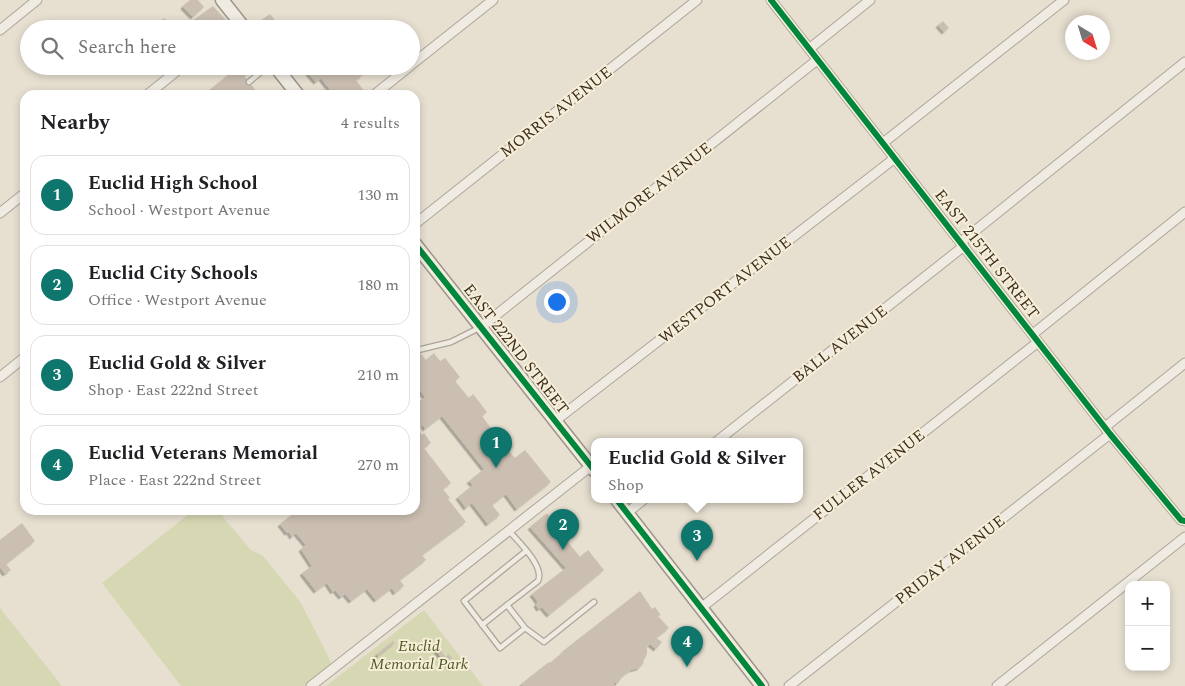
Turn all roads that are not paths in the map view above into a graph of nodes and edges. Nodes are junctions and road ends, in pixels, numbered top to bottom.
1 (38, 0) edge
2 (222, 0) edge
3 (493, 0) edge
4 (698, 0) edge
5 (771, 0) edge
6 (870, 0) edge
7 (1064, 0) edge
8 (234, 20) edge
9 (0, 30) edge
10 (809, 49) junction
11 (420, 59) edge
12 (817, 60) junction
13 (1185, 62) edge
14 (172, 75) edge
15 (257, 75) edge
16 (282, 75) edge
17 (400, 75) edge
18 (249, 82) dead end
19 (153, 90) edge
20 (294, 90) edge
21 (380, 90) edge
22 (884, 143) junction
23 (895, 158) junction
24 (20, 197) edge
25 (1185, 212) edge
26 (0, 213) edge
27 (420, 220) edge
28 (962, 244) junction
29 (420, 250) edge
30 (481, 327) junction
31 (1035, 338) junction
32 (420, 350) edge
33 (20, 361) edge
34 (1185, 363) edge
35 (0, 376) edge
36 (555, 421) junction
37 (1108, 430) junction
38 (721, 438) edge
39 (591, 466) edge
40 (591, 470) edge
41 (619, 503) edge
42 (639, 503) edge
43 (627, 513) junction
44 (1184, 519) edge
45 (509, 531) junction
46 (1185, 537) edge
47 (526, 551) junction
48 (594, 602) dead end
49 (507, 605) junction
50 (701, 608) junction
51 (482, 625) junction
52 (525, 628) junction
53 (311, 686) edge
54 (762, 686) edge
55 (790, 686) edge
56 (997, 686) edge

1 - 9 street
2 - 8 street
3 - 11 street
4 - 27 street, MORRIS AVENUE
5 - 10 street, EAST 215TH STREET
6 - 10 street
7 - 22 street
10 - 12 street, EAST 215TH STREET
12 - 22 street, EAST 215TH STREET
12 - 30 street, WILMORE AVENUE
13 - 28 street, BALL AVENUE
14 - 19 street
15 - 18 lane
16 - 20 street
17 - 21 street
22 - 23 street, EAST 215TH STREET
23 - 28 street, EAST 215TH STREET
23 - 36 street, WESTPORT AVENUE
24 - 26 street
25 - 31 street, FULLER AVENUE
28 - 31 street, EAST 215TH STREET
28 - 38 street, BALL AVENUE
29 - 30 street, EAST 222ND STREET
30 - 32 lane
30 - 36 street, EAST 222ND STREET
31 - 37 street, EAST 215TH STREET
31 - 50 street, FULLER AVENUE
33 - 35 street
34 - 37 street, PRIDAY AVENUE
36 - 39 street, EAST 222ND STREET
37 - 44 street, EAST 215TH STREET
37 - 55 street, PRIDAY AVENUE
40 - 45 street
41 - 43 street
42 - 43 street
43 - 50 street
45 - 47 lane
45 - 53 street
46 - 56 street
47 - 49 lane
47 - 51 lane
48 - 52 lane
49 - 51 lane
49 - 52 lane
50 - 54 street
51 - 52 lane

